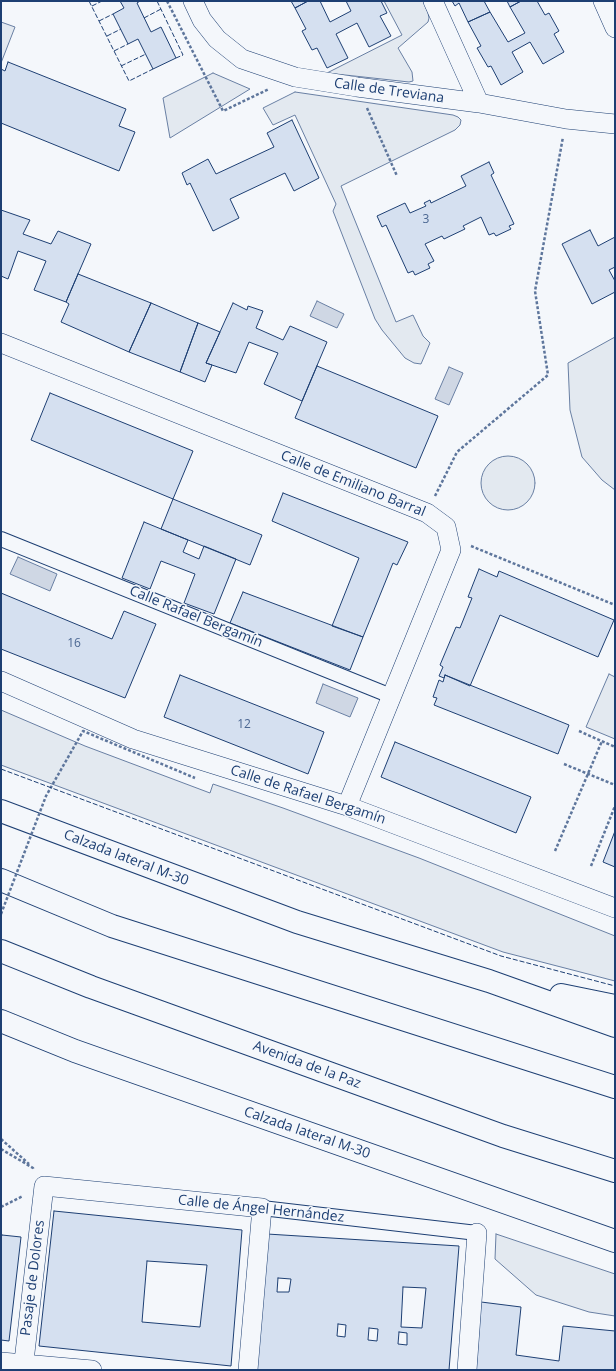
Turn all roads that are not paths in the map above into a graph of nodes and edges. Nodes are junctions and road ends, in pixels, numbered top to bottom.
1 (193, 1) edge
2 (433, 1) edge
3 (603, 1) edge
4 (615, 28) edge
5 (479, 103) junction
6 (615, 124) edge
7 (1, 343) edge
8 (1, 538) edge
9 (1, 681) edge
10 (391, 696) junction
11 (347, 806) junction
12 (1, 811) edge
13 (1, 880) edge
14 (615, 908) edge
15 (1, 952) edge
16 (489, 981) junction
17 (615, 1006) edge
18 (1, 1021) edge
19 (615, 1026) edge
20 (615, 1086) edge
21 (615, 1171) edge
22 (44, 1186) joint
23 (262, 1208) junction
24 (477, 1233) joint
25 (615, 1241) edge
26 (1, 1362) edge
27 (23, 1367) edge
28 (92, 1370) edge
29 (248, 1370) edge
30 (467, 1370) edge

1 - 5 street, Calle de Treviana
2 - 5 street
3 - 4 street
5 - 6 street, Calle de Treviana
7 - 10 street, Calle de Emiliano Barral
8 - 10 street, Calle Rafael Bergamín
9 - 11 street, Calle de Rafael Bergamín
10 - 11 street
11 - 14 street, Calle de Rafael Bergamín
12 - 16 highway, Calzada lateral M-30
13 - 20 highway
15 - 21 highway, Avenida de la Paz
16 - 17 highway
16 - 19 highway, Calzada lateral M-30
18 - 25 highway, Calzada lateral M-30
22 - 23 street, Calle de Ángel Hernández
22 - 27 street, Pasaje de Dolores
23 - 24 street, Calle de Ángel Hernández
23 - 29 street
24 - 30 street
26 - 27 street
27 - 28 street

